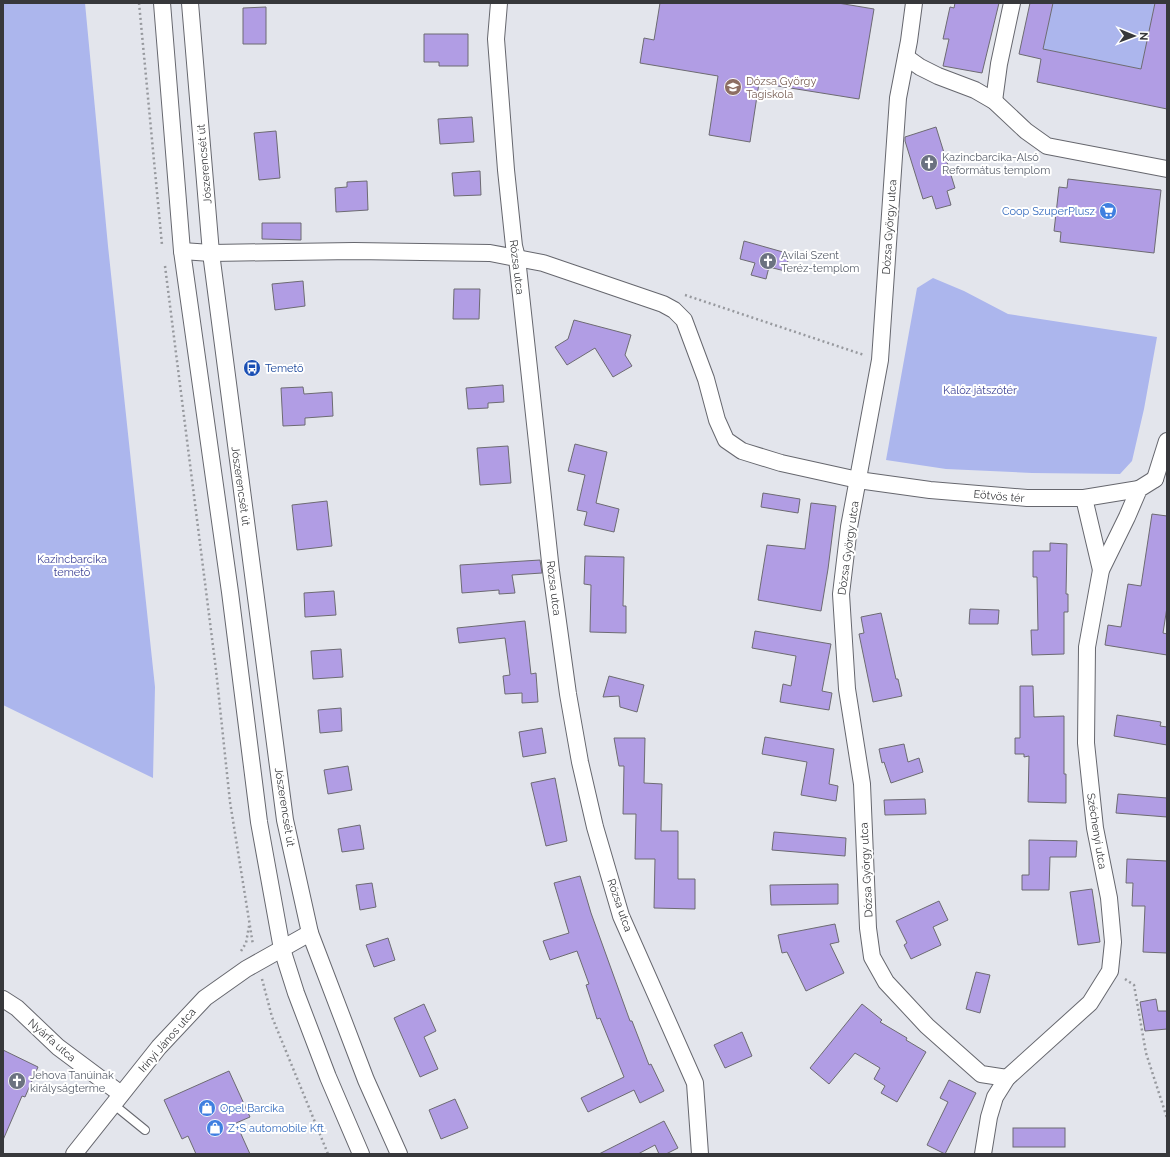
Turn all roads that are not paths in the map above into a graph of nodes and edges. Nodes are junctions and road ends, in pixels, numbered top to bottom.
1 (162, 3) edge
2 (190, 3) edge
3 (499, 3) edge
4 (914, 3) edge
5 (1012, 3) edge
6 (906, 57) junction
7 (994, 101) junction
8 (1167, 169) edge
9 (182, 251) junction
10 (211, 253) junction
11 (517, 258) junction
12 (1167, 441) edge
13 (858, 480) junction
14 (1161, 480) edge
15 (1139, 489) junction
16 (1084, 498) junction
17 (1101, 570) junction
18 (310, 933) junction
19 (282, 949) junction
20 (3, 999) edge
21 (1007, 1078) junction
22 (117, 1099) junction
23 (145, 1130) dead end
24 (74, 1154) edge
25 (361, 1154) edge
26 (400, 1154) edge
27 (700, 1154) edge
28 (983, 1154) edge

1 - 9 street
2 - 10 street, Jószerencsét út
3 - 11 street, Rózsa utca
4 - 6 street, Dózsa György utca
5 - 7 street
6 - 7 street
6 - 13 street, Dózsa György utca
7 - 8 street
9 - 10 street, Eötvös tér
9 - 19 street
10 - 11 street, Eötvös tér
10 - 18 street, Jószerencsét út
11 - 13 street, Eötvös tér
11 - 27 street, Rózsa utca
12 - 14 street
13 - 16 street, Eötvös tér
13 - 21 street, Dózsa György utca
14 - 15 street
15 - 16 street, Eötvös tér
15 - 17 street, Széchenyi utca
16 - 17 street
17 - 21 street, Széchenyi utca
18 - 19 street
18 - 26 street, Jószerencsét út
19 - 22 street, Irinyi János utca
19 - 25 street
20 - 22 street, Nyárfa utca
21 - 28 street, Széchenyi utca
22 - 23 lane
22 - 24 street, Irinyi János utca

